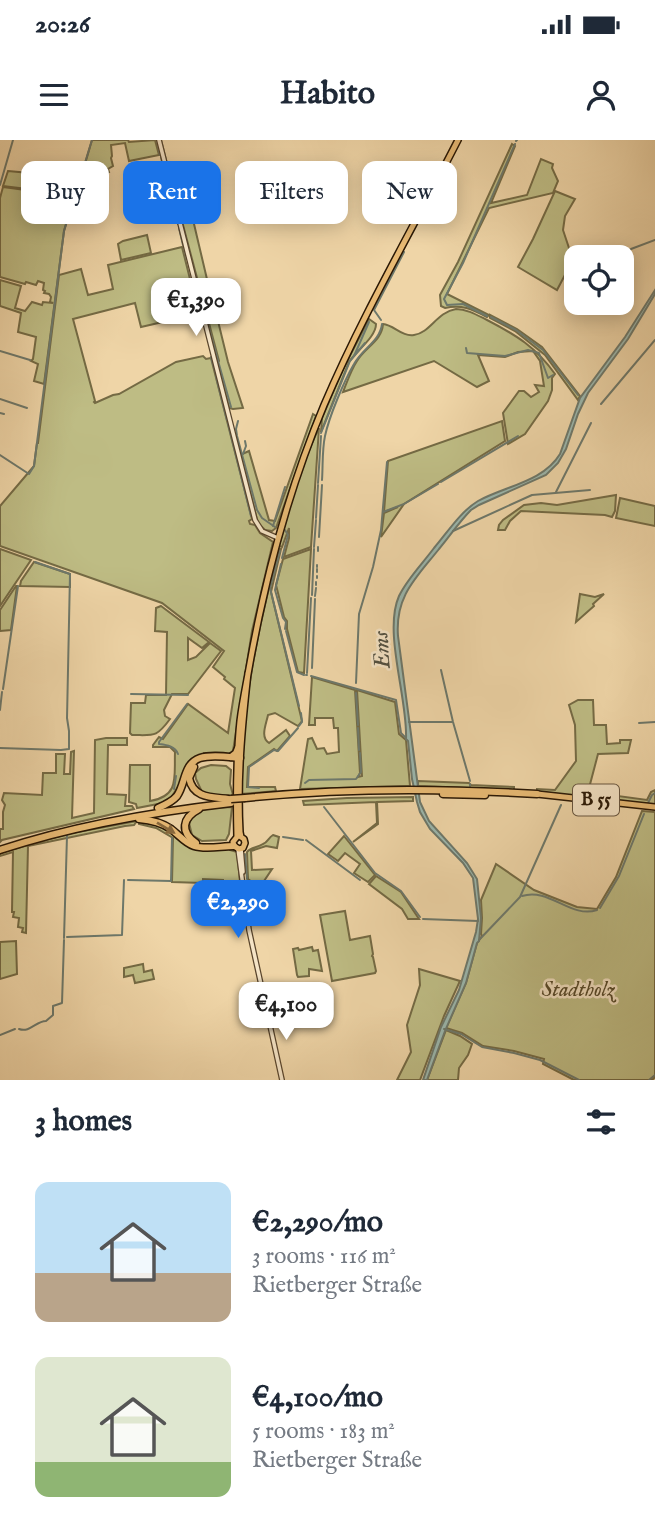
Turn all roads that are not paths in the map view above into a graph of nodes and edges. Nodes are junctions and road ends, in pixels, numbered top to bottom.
1 (159, 140) edge
2 (457, 140) edge
3 (278, 538) junction
4 (248, 673) junction
5 (238, 748) joint
6 (237, 759) junction
7 (537, 794) joint
8 (230, 801) junction
9 (204, 806) junction
10 (655, 807) edge
11 (158, 808) junction
12 (126, 818) junction
13 (237, 843) junction
14 (0, 848) edge
15 (282, 1080) edge

1 - 3 street
2 - 3 main road
3 - 4 main road
4 - 5 main road
4 - 6 main road
5 - 6 highway
6 - 8 highway, B 55
6 - 11 highway
6 - 13 main road
7 - 8 highway, B 55, bridge
7 - 10 main road, B 55
8 - 9 highway, B 55
8 - 11 highway, B 55
9 - 12 highway, B 55
9 - 13 highway
11 - 14 highway
12 -> 13 highway
12 - 14 highway
13 - 15 street

